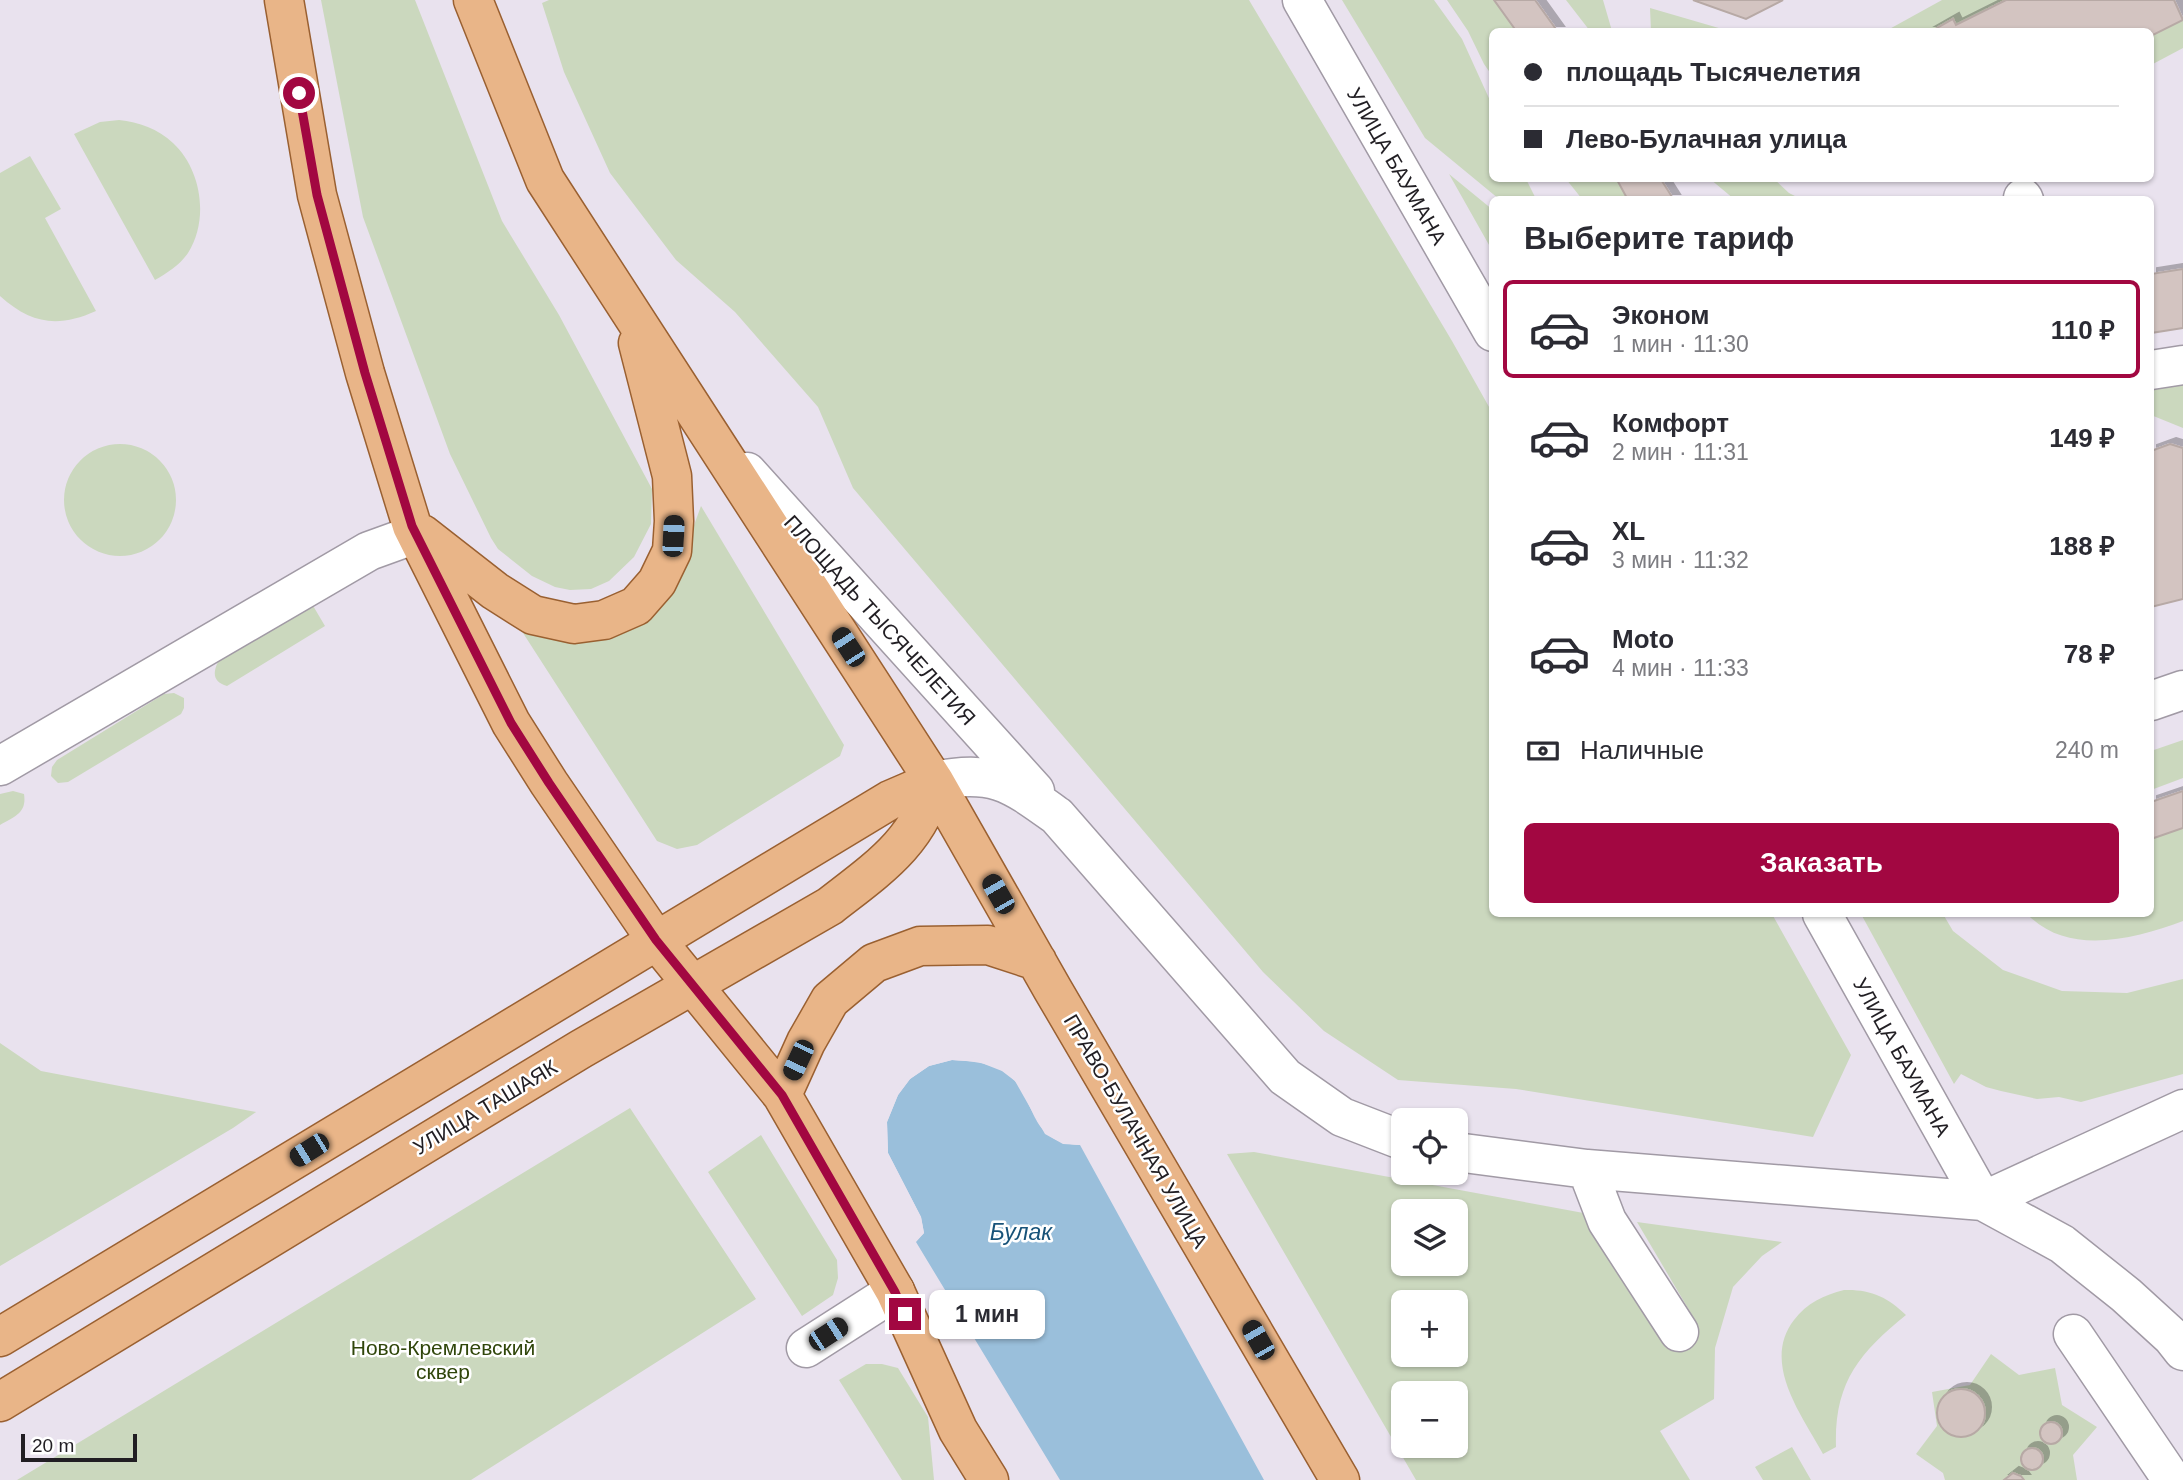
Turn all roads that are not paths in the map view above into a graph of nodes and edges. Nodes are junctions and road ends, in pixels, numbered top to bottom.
1 (284, 0) edge
2 (1302, 0) edge
3 (479, 3) edge
4 (631, 313) junction
5 (1489, 325) edge
6 (2183, 365) edge
7 (2154, 370) edge
8 (704, 424) junction
9 (414, 530) junction
10 (2183, 690) edge
11 (2154, 700) edge
12 (0, 766) edge
13 (934, 781) junction
14 (1057, 816) junction
15 (1824, 917) edge
16 (656, 940) junction
17 (1037, 961) junction
18 (692, 984) junction
19 (782, 1095) junction
20 (2183, 1109) edge
21 (1391, 1136) edge
22 (1468, 1154) edge
23 (1587, 1169) junction
24 (1983, 1201) junction
25 (895, 1292) junction
26 (1679, 1332) dead end
27 (2073, 1334) dead end
28 (0, 1337) edge
29 (806, 1348) dead end
30 (2183, 1351) edge
31 (0, 1402) edge
32 (989, 1480) edge
33 (1339, 1480) edge
34 (2172, 1480) edge

1 - 9 main road
2 - 5 street, УЛИЦА БАУМАНА
3 - 4 main road, ПЛОЩАДЬ ТЫСЯЧЕЛЕТИЯ
4 - 8 main road, ПЛОЩАДЬ ТЫСЯЧЕЛЕТИЯ
4 - 9 main road
6 - 7 street
8 - 13 main road, ПЛОЩАДЬ ТЫСЯЧЕЛЕТИЯ
8 - 14 street, ПЛОЩАДЬ ТЫСЯЧЕЛЕТИЯ
9 - 12 street
9 - 16 main road
10 - 11 street
13 - 14 street
13 - 16 main road
13 - 17 main road, ПРАВО-БУЛАЧНАЯ УЛИЦА
13 - 18 main road, УЛИЦА ТАШАЯК
14 - 21 street
15 - 24 street, УЛИЦА БАУМАНА
16 - 18 main road
16 - 28 main road
17 - 19 main road
17 - 33 main road, ПРАВО-БУЛАЧНАЯ УЛИЦА
18 - 19 main road
18 - 31 main road, УЛИЦА ТАШАЯК
19 - 25 main road
20 - 24 street
22 - 23 street
23 - 24 street
23 - 26 street
24 - 30 street
25 - 29 street
25 - 32 main road
27 - 34 street

